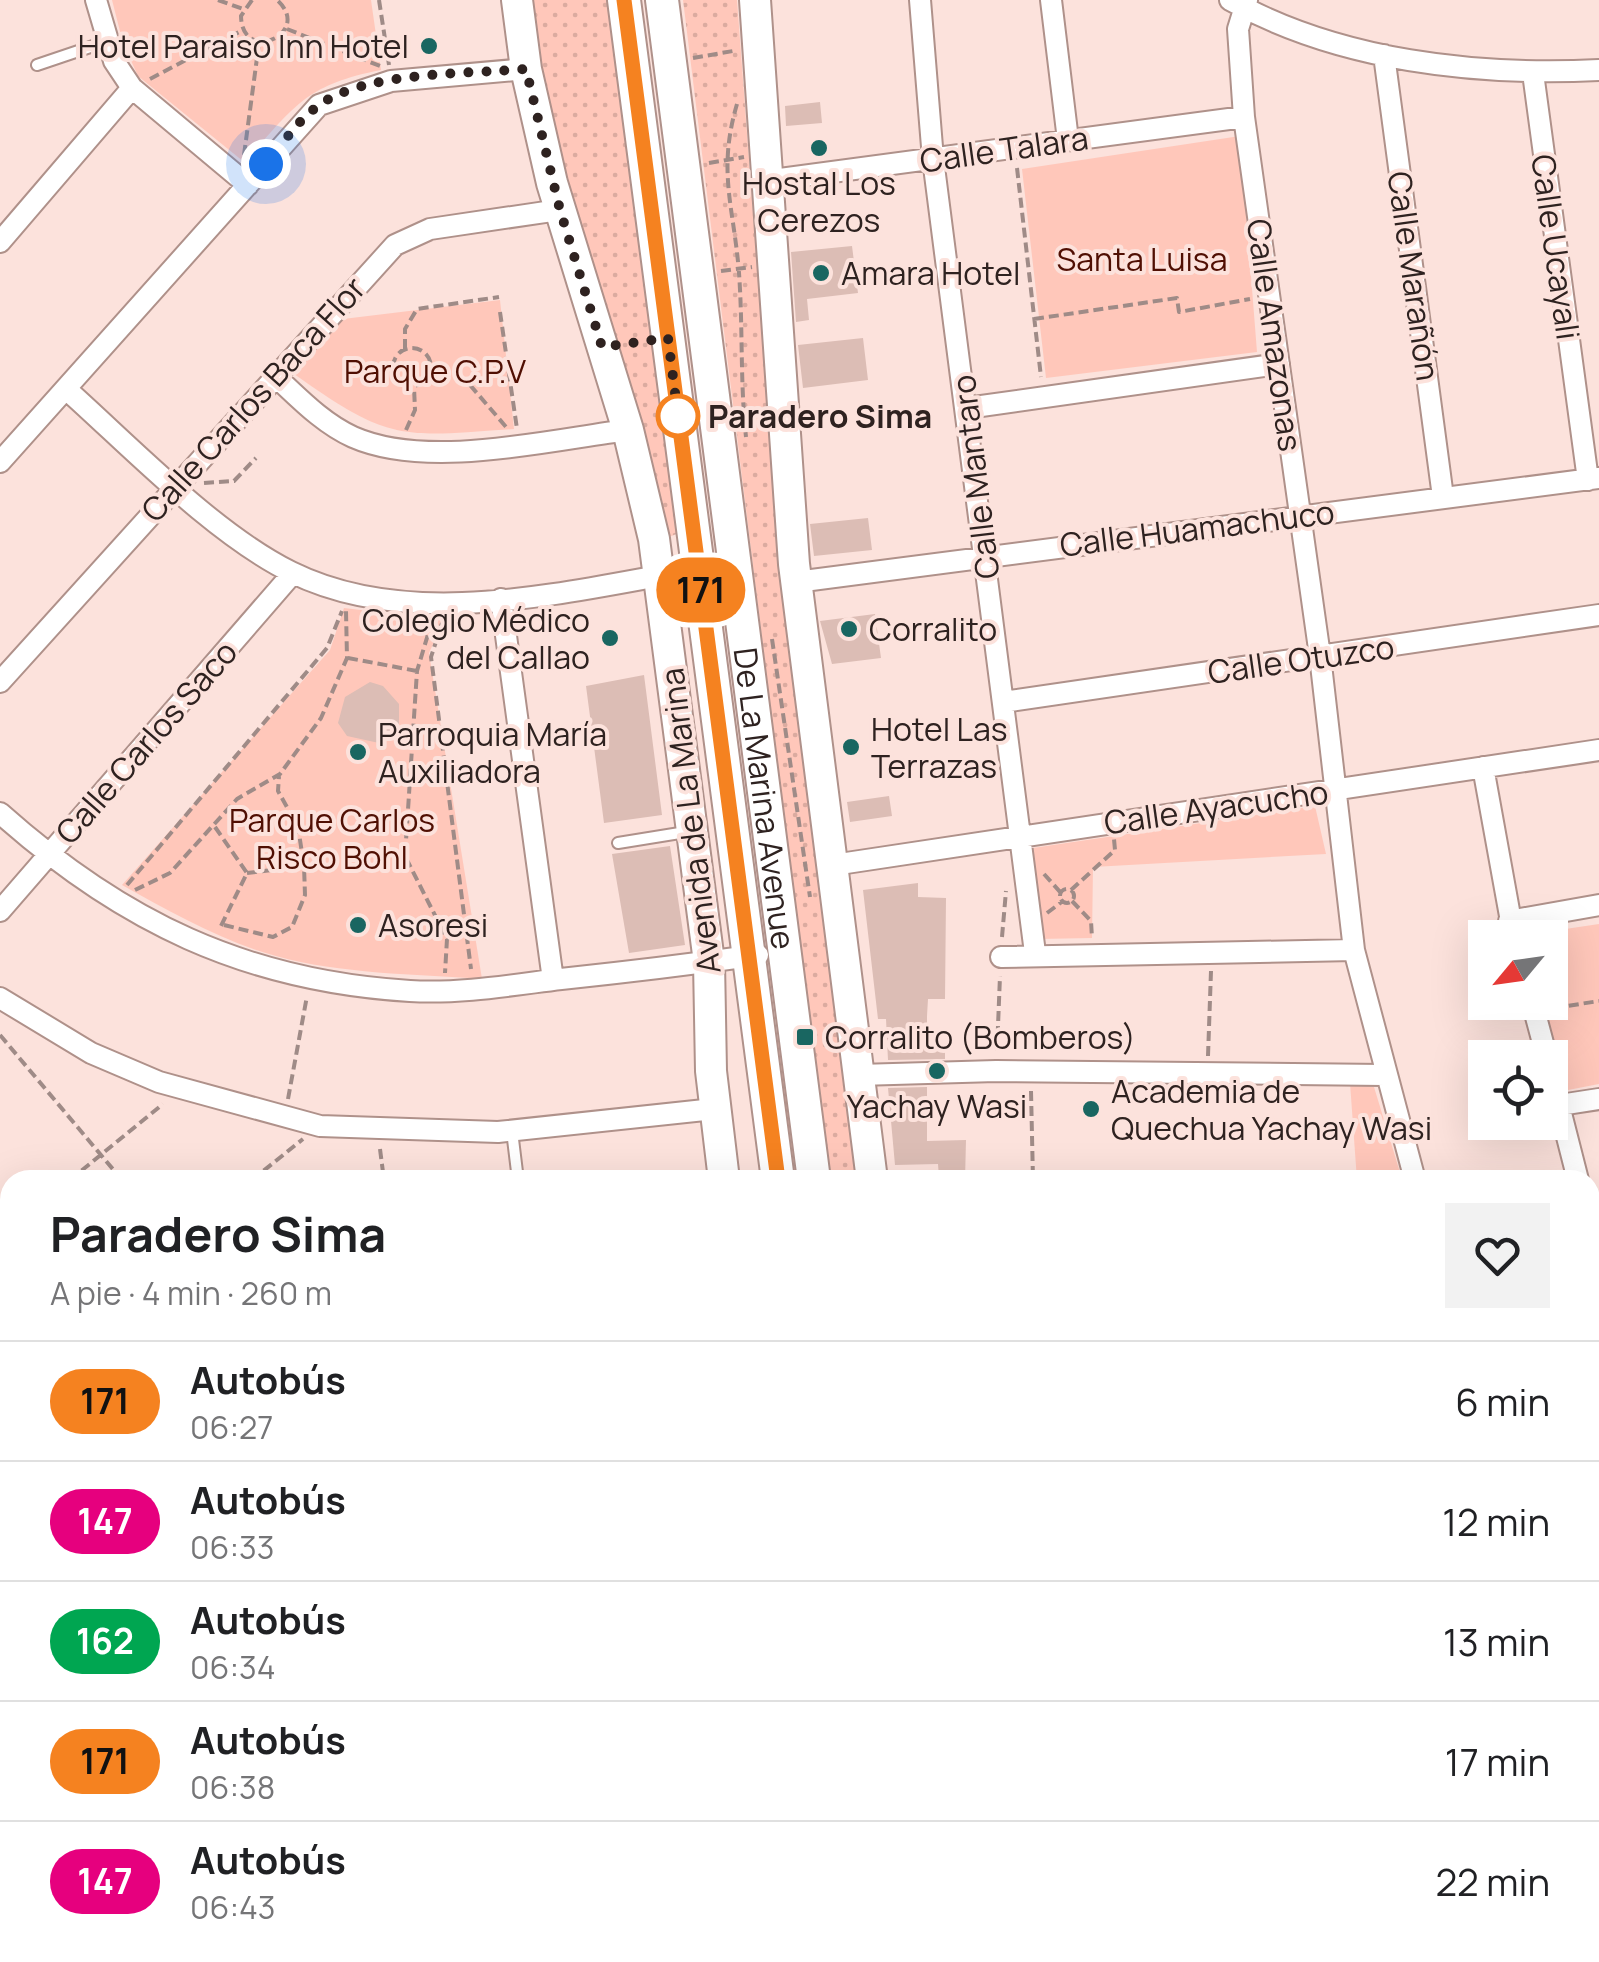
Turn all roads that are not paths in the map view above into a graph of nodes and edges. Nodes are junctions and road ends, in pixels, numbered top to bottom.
1 (96, 0) edge
2 (517, 0) edge
3 (624, 0) edge
4 (662, 0) edge
5 (755, 0) edge
6 (920, 0) edge
7 (1052, 0) edge
8 (1240, 3) edge
9 (108, 41) junction
10 (1384, 55) junction
11 (37, 64) dead end
12 (526, 69) junction
13 (1599, 70) edge
14 (1533, 73) junction
15 (132, 88) junction
16 (1244, 117) junction
17 (1068, 140) junction
18 (933, 158) junction
19 (764, 167) junction
20 (244, 182) junction
21 (560, 210) junction
22 (0, 242) edge
23 (1279, 364) junction
24 (274, 375) junction
25 (66, 389) junction
26 (967, 408) junction
27 (628, 430) junction
28 (0, 462) edge
29 (1594, 479) edge
30 (174, 485) junction
31 (1443, 497) junction
32 (1300, 514) junction
33 (984, 556) junction
34 (698, 569) junction
35 (292, 573) junction
36 (660, 576) junction
37 (796, 582) junction
38 (501, 599) junction
39 (1599, 615) edge
40 (1320, 656) junction
41 (0, 682) edge
42 (1003, 702) junction
43 (1599, 750) edge
44 (1484, 767) junction
45 (1334, 790) junction
46 (0, 813) edge
47 (692, 831) junction
48 (1020, 836) junction
49 (618, 843) dead end
50 (48, 856) junction
51 (833, 865) junction
52 (1599, 906) edge
53 (0, 911) edge
54 (1510, 920) edge
55 (1546, 920) edge
56 (1354, 950) junction
57 (785, 952) junction
58 (1035, 953) junction
59 (747, 957) junction
60 (1000, 957) road end
61 (708, 962) junction
62 (552, 980) junction
63 (0, 998) edge
64 (1384, 1074) junction
65 (860, 1075) junction
66 (1599, 1099) edge
67 (1568, 1104) edge
68 (714, 1109) junction
69 (512, 1130) junction
70 (1568, 1138) edge
71 (517, 1170) edge
72 (723, 1170) edge
73 (777, 1170) edge
74 (813, 1170) edge
75 (871, 1170) edge
76 (1412, 1170) edge
77 (1576, 1170) edge

1 - 9 street
2 - 12 main road, Avenida de La Marina
3 - 34 main road, De La Marina Avenue
4 - 57 main road, De La Marina Avenue
5 - 19 main road
6 - 18 street, Calle Mantaro
7 - 17 street
8 - 10 street
8 - 16 street, Calle Amazonas
9 - 11 lane
9 - 15 street
10 - 14 street
10 - 31 street, Calle Marañón
12 - 20 street
12 - 21 main road, Avenida de La Marina
13 - 14 street
14 - 29 street, Calle Ucayali
15 - 20 street
15 - 22 street
16 - 17 street, Calle Talara
16 - 23 street, Calle Amazonas
17 - 18 street, Calle Talara
18 - 19 street, Calle Talara
18 - 26 street, Calle Mantaro
19 - 37 main road
20 - 25 street
21 - 24 street, Calle Carlos Baca Flor
21 - 27 main road, Avenida de La Marina
23 - 26 street
23 - 32 street, Calle Amazonas
24 - 27 street
24 - 30 street, Calle Carlos Baca Flor
25 - 28 street
25 - 30 street
26 - 33 street, Calle Mantaro
27 - 36 main road, Avenida de La Marina
29 - 31 street, Calle Huamachuco
30 - 35 street
30 - 41 street, Calle Carlos Baca Flor
31 - 32 street, Calle Huamachuco
32 - 33 street, Calle Huamachuco
32 - 40 street, Calle Amazonas
33 - 37 street, Calle Huamachuco
33 - 42 street, Calle Mantaro
34 - 36 street
34 - 59 main road, De La Marina Avenue
35 - 38 street
35 - 50 street, Calle Carlos Saco
36 - 38 street
36 - 47 main road, Avenida de La Marina
37 - 51 main road
38 - 62 street
39 - 40 street, Calle Otuzco
40 - 42 street, Calle Otuzco
40 - 45 street, Calle Amazonas
42 - 48 street, Calle Mantaro
43 - 44 street, Calle Ayacucho
44 - 45 street, Calle Ayacucho
44 - 54 street
45 - 48 street, Calle Ayacucho
45 - 56 street, Calle Amazonas
46 - 50 street
47 - 49 lane
47 - 61 main road, Avenida de La Marina
48 - 51 street, Calle Ayacucho
48 - 58 street, Calle Mantaro
50 - 53 street, Calle Carlos Saco
50 - 62 street
51 - 65 main road
52 - 55 street
56 - 58 street
56 - 64 street, Calle Amazonas
57 - 59 street
57 - 74 main road, De La Marina Avenue
58 - 60 street
59 - 61 street
59 - 73 main road, De La Marina Avenue
61 - 62 street
61 - 68 main road, Avenida de La Marina
63 - 69 street
64 - 65 street
64 - 76 street, Calle Amazonas
65 - 75 main road
66 - 67 street
68 - 69 street
68 - 72 main road, Avenida de La Marina
69 - 71 lane
70 - 77 street

